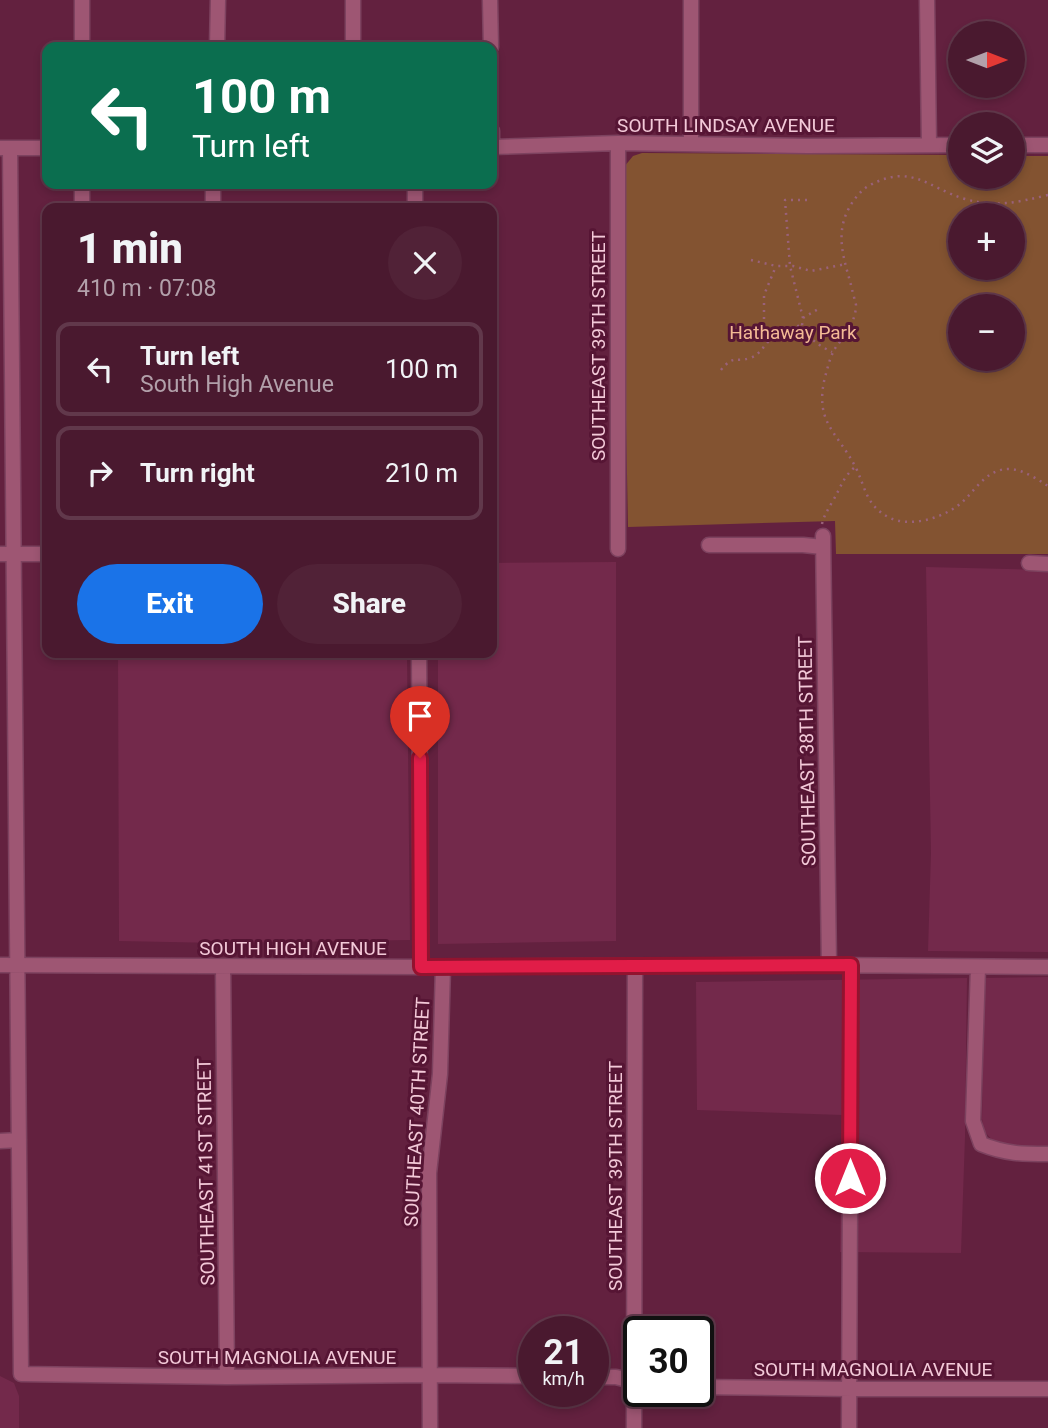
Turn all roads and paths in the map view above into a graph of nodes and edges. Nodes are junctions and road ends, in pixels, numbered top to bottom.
1 (82, 0) edge
2 (218, 0) edge
3 (353, 0) edge
4 (491, 0) edge
5 (691, 0) edge
6 (928, 0) edge
7 (82, 42) edge
8 (217, 42) edge
9 (353, 42) edge
10 (491, 42) edge
11 (691, 143) junction
12 (618, 144) junction
13 (929, 144) junction
14 (948, 145) edge
15 (1025, 145) edge
16 (1048, 145) edge
17 (497, 147) edge
18 (5, 148) edge
19 (42, 148) edge
20 (1048, 195) edge
21 (807, 200) dead end
22 (751, 260) dead end
23 (846, 264) junction
24 (776, 266) junction
25 (790, 266) junction
26 (820, 308) dead end
27 (803, 318) junction
28 (802, 325) junction
29 (745, 333) dead end
30 (764, 333) junction
31 (770, 339) junction
32 (833, 353) junction
33 (721, 370) dead end
34 (856, 467) junction
35 (1048, 486) edge
36 (823, 541) junction
37 (709, 545) dead end
38 (618, 549) dead end
39 (7, 554) edge
40 (42, 554) edge
41 (1029, 563) dead end
42 (1048, 564) edge
43 (419, 658) edge
44 (0, 965) edge
45 (18, 965) junction
46 (829, 965) junction
47 (851, 965) junction
48 (223, 967) junction
49 (421, 967) junction
50 (443, 967) junction
51 (635, 967) junction
52 (978, 967) junction
53 (1048, 967) edge
54 (0, 1140) edge
55 (19, 1140) junction
56 (1048, 1154) edge
57 (636, 1316) edge
58 (430, 1375) junction
59 (518, 1376) edge
60 (227, 1377) junction
61 (714, 1387) edge
62 (1048, 1389) edge
63 (850, 1390) junction
64 (635, 1407) edge
65 (430, 1428) edge
66 (634, 1428) edge
67 (849, 1428) edge

1 - 7 street
2 - 8 street
3 - 9 street
4 - 10 street
5 - 11 street
6 - 13 street
11 - 12 street, SOUTH LINDSAY AVENUE
11 - 13 street, SOUTH LINDSAY AVENUE
12 - 17 street, SOUTH LINDSAY AVENUE
12 - 38 street, SOUTHEAST 39TH STREET
13 - 14 street, SOUTH LINDSAY AVENUE
15 - 16 street
18 - 19 street
18 - 39 street
20 - 23 path
21 - 25 path
22 - 24 path
23 - 25 path
23 - 32 path
24 - 25 path
24 - 30 path
25 - 27 path
26 - 27 path
27 - 28 path
28 - 31 path
28 - 32 path
29 - 30 path
30 - 31 path
31 - 33 path
32 - 34 path
34 - 35 path
34 - 36 path
36 - 37 street
36 - 46 street, SOUTHEAST 38TH STREET
39 - 40 street
39 - 45 street
41 - 42 street
43 - 49 street
44 - 45 street, SOUTH HIGH AVENUE
45 - 48 street, SOUTH HIGH AVENUE
45 - 55 street
46 - 47 street, SOUTH HIGH AVENUE
46 - 51 street, SOUTH HIGH AVENUE
47 - 52 street, SOUTH HIGH AVENUE
47 - 63 street
48 - 49 street, SOUTH HIGH AVENUE
48 - 60 street, SOUTHEAST 41ST STREET
49 - 50 street, SOUTH HIGH AVENUE
50 - 51 street, SOUTH HIGH AVENUE
50 - 58 street, SOUTHEAST 40TH STREET
51 - 57 street, SOUTHEAST 39TH STREET
52 - 53 street, SOUTH HIGH AVENUE
52 - 56 street
54 - 55 street
55 - 60 street, SOUTH MAGNOLIA AVENUE
58 - 59 street, SOUTH MAGNOLIA AVENUE
58 - 60 street, SOUTH MAGNOLIA AVENUE
58 - 65 street, SOUTHEAST 40TH STREET
61 - 63 street, SOUTH MAGNOLIA AVENUE
62 - 63 street, SOUTH MAGNOLIA AVENUE
63 - 67 street
64 - 66 street, SOUTHEAST 39TH STREET

